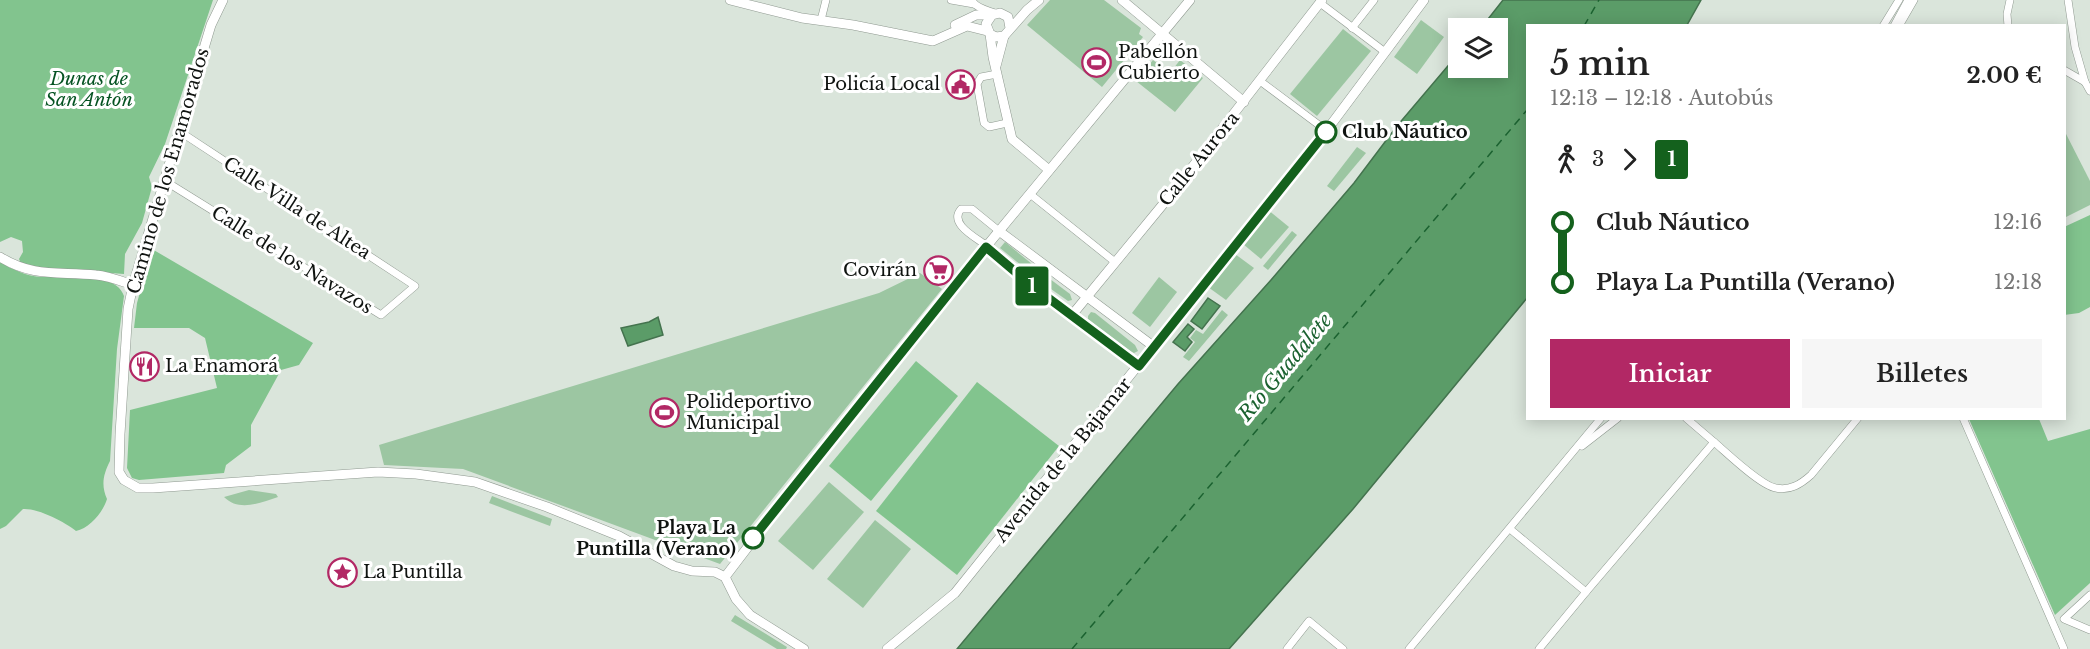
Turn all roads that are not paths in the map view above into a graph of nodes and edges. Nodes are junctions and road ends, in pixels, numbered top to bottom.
1 (223, 0) edge
2 (730, 0) edge
3 (826, 0) edge
4 (951, 0) edge
5 (1039, 0) edge
6 (1122, 0) edge
7 (1190, 0) edge
8 (1374, 0) edge
9 (1424, 0) edge
10 (1899, 0) edge
11 (1908, 0) edge
12 (1914, 0) edge
13 (2010, 0) edge
14 (2068, 0) edge
15 (973, 2) edge
16 (1321, 2) edge
17 (756, 3) edge
18 (1027, 10) junction
19 (994, 14) junction
20 (1008, 17) junction
21 (821, 20) junction
22 (1884, 24) edge
23 (1895, 24) edge
24 (1900, 24) edge
25 (2008, 24) edge
26 (1352, 28) junction
27 (989, 32) junction
28 (1007, 32) junction
29 (1162, 34) junction
30 (933, 41) junction
31 (1385, 51) junction
32 (996, 70) junction
33 (2066, 71) edge
34 (1260, 81) junction
35 (2085, 82) junction
36 (2090, 91) edge
37 (1244, 102) junction
38 (1007, 123) junction
39 (1327, 130) junction
40 (179, 131) junction
41 (1049, 170) junction
42 (165, 181) junction
43 (1030, 194) junction
44 (999, 231) junction
45 (986, 247) junction
46 (0, 256) edge
47 (1115, 262) junction
48 (133, 285) junction
49 (415, 286) joint
50 (1087, 297) junction
51 (1072, 315) junction
52 (1154, 346) junction
53 (1139, 366) junction
54 (1599, 420) edge
55 (1615, 420) edge
56 (1688, 420) edge
57 (1856, 420) edge
58 (1964, 420) edge
59 (1714, 442) junction
60 (1576, 451) junction
61 (1510, 529) junction
62 (724, 577) junction
63 (1586, 592) junction
64 (2090, 595) edge
65 (2090, 630) edge
66 (804, 649) edge
67 (887, 649) edge
68 (1287, 649) edge
69 (1343, 649) edge
70 (1410, 649) edge
71 (1539, 649) edge
72 (2064, 649) edge

1 - 40 street, Camino de los Enamorados
2 - 17 street
3 - 21 street
4 - 15 street
5 - 18 street
6 - 29 street
7 - 29 street
8 - 26 street
9 - 31 street, Avenida de la Bajamar
10 - 22 street
11 - 23 street
12 - 24 street
13 - 25 street
14 - 35 street
15 - 19 street
16 - 26 street
16 - 34 street, Calle Aurora
17 - 21 street
18 - 20 street
18 - 28 street
19 - 20 street
19 - 27 street
19 - 30 street
20 - 28 street
21 - 30 street
26 - 31 street
27 - 28 street
27 - 30 street
27 - 32 street
28 - 32 street
29 - 37 street
29 - 41 street
31 - 39 street, Avenida de la Bajamar
32 - 38 street
32 - 38 street
33 - 35 street
34 - 37 street, Calle Aurora
34 - 39 street
35 - 36 street
37 - 47 street, Calle Aurora
38 - 41 street
39 - 52 street, Avenida de la Bajamar
40 - 42 street, Camino de los Enamorados
40 - 49 street, Calle Villa de Altea
41 - 43 street
42 - 48 street, Camino de los Enamorados
42 - 49 street, Calle de los Navazos
43 - 44 street
43 - 47 street
44 - 45 street
44 - 45 street
44 - 50 street
45 - 51 street
45 - 62 street
46 - 48 street
47 - 50 street, Calle Aurora
48 - 62 street, Camino de los Enamorados
50 - 51 street, Calle Aurora
50 - 52 street
51 - 53 street
52 - 53 street, Avenida de la Bajamar
53 - 67 street, Avenida de la Bajamar
54 - 60 street
55 - 60 street
56 - 59 street
57 - 59 street
58 - 72 street
59 - 63 street
60 - 61 street
61 - 63 street
61 - 70 street
62 - 66 street
63 - 71 street
64 - 65 street
68 - 69 street

